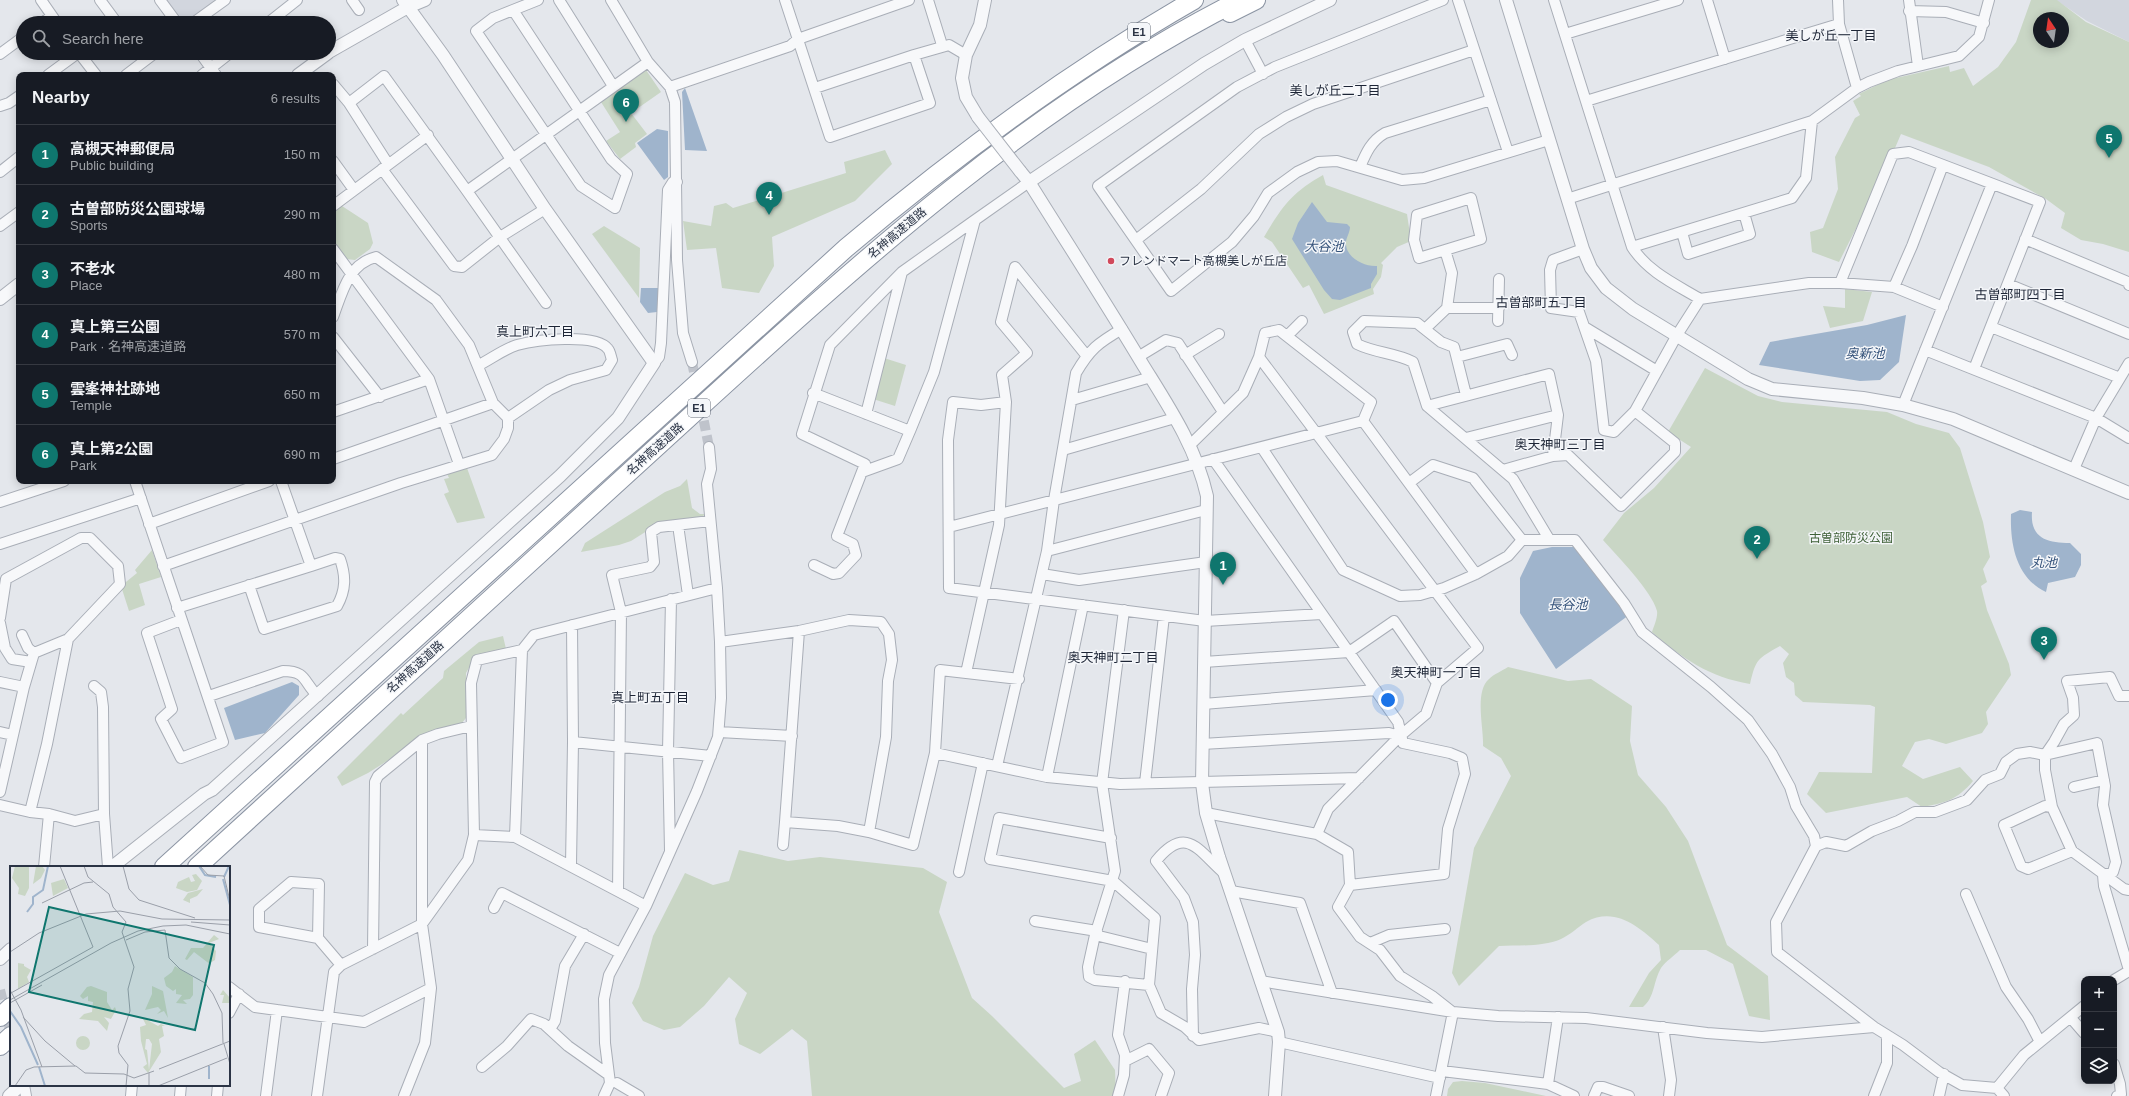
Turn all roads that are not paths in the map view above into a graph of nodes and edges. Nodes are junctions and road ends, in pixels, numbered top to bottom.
1 (41, 0) edge
2 (100, 0) edge
3 (160, 0) edge
4 (224, 0) edge
5 (297, 0) edge
6 (352, 0) edge
7 (425, 0) edge
8 (538, 0) edge
9 (559, 0) edge
10 (611, 0) edge
11 (785, 0) edge
12 (909, 0) edge
13 (928, 0) edge
14 (985, 0) edge
15 (1181, 0) edge
16 (1194, 0) edge
17 (1240, 0) edge
18 (1256, 0) edge
19 (1330, 0) edge
20 (1443, 0) edge
21 (1458, 0) edge
22 (1506, 0) edge
23 (1554, 0) edge
24 (1678, 0) edge
25 (1707, 0) edge
26 (1838, 0) edge
27 (1910, 0) edge
28 (1990, 0) edge
29 (406, 4) edge
30 (359, 10) dead end
31 (513, 10) junction
32 (1909, 11) junction
33 (53, 16) edge
34 (112, 16) edge
35 (172, 16) edge
36 (202, 16) edge
37 (277, 16) edge
38 (1984, 23) junction
39 (1839, 24) junction
40 (1565, 34) junction
41 (798, 38) junction
42 (1245, 40) junction
43 (16, 42) edge
44 (942, 45) junction
45 (336, 49) edge
46 (1474, 50) junction
47 (0, 54) edge
48 (966, 54) junction
49 (914, 55) junction
50 (1725, 59) junction
51 (69, 60) edge
52 (84, 60) edge
53 (139, 60) edge
54 (205, 60) edge
55 (224, 60) edge
56 (319, 60) edge
57 (648, 62) junction
58 (1086, 66) junction
59 (1918, 66) junction
60 (52, 72) edge
61 (94, 72) edge
62 (129, 72) edge
63 (214, 72) edge
64 (302, 72) edge
65 (1263, 74) junction
66 (613, 86) junction
67 (670, 87) junction
68 (336, 88) edge
69 (815, 88) junction
70 (1857, 88) junction
71 (1085, 91) junction
72 (16, 98) edge
73 (1491, 100) junction
74 (1586, 101) junction
75 (349, 103) junction
76 (0, 106) edge
77 (580, 111) junction
78 (1812, 121) junction
79 (546, 134) junction
80 (428, 135) junction
81 (1549, 140) junction
82 (1508, 152) junction
83 (16, 159) edge
84 (512, 160) junction
85 (1943, 165) junction
86 (336, 166) edge
87 (385, 167) junction
88 (1360, 167) junction
89 (0, 172) edge
90 (677, 182) junction
91 (1029, 182) junction
92 (1612, 184) junction
93 (1992, 184) junction
94 (354, 190) junction
95 (467, 191) junction
96 (1567, 199) junction
97 (336, 204) edge
98 (545, 209) junction
99 (16, 214) edge
100 (1744, 214) junction
101 (975, 220) junction
102 (0, 226) edge
103 (1682, 232) junction
104 (500, 238) junction
105 (2025, 239) junction
106 (1136, 240) junction
107 (1632, 247) junction
108 (1583, 249) junction
109 (1445, 250) junction
110 (336, 253) edge
111 (902, 272) junction
112 (350, 273) junction
113 (1499, 279) dead end
114 (1840, 283) junction
115 (2008, 284) junction
116 (2129, 285) edge
117 (16, 286) edge
118 (1894, 287) junction
119 (0, 299) edge
120 (1700, 299) junction
121 (546, 303) dead end
122 (1943, 307) junction
123 (1447, 308) junction
124 (1499, 308) junction
125 (336, 309) edge
126 (1302, 321) dead end
127 (1498, 321) dead end
128 (1586, 328) junction
129 (1990, 328) junction
130 (1122, 329) junction
131 (1425, 329) junction
132 (1219, 334) dead end
133 (2129, 334) edge
134 (1677, 335) junction
135 (1287, 336) junction
136 (336, 341) edge
137 (1926, 350) junction
138 (1185, 355) junction
139 (1512, 355) dead end
140 (1086, 356) junction
141 (1138, 357) junction
142 (1259, 357) junction
143 (1456, 357) junction
144 (692, 362) tunnel mouth
145 (2129, 363) edge
146 (654, 364) junction
147 (479, 365) junction
148 (1974, 369) junction
149 (1657, 371) junction
150 (1150, 377) junction
151 (2120, 378) junction
152 (429, 379) junction
153 (813, 393) junction
154 (1466, 395) junction
155 (380, 397) junction
156 (1072, 400) junction
157 (1006, 402) junction
158 (493, 403) junction
159 (1903, 405) junction
160 (1427, 406) junction
161 (336, 411) edge
162 (1635, 411) junction
163 (1223, 412) junction
164 (866, 414) junction
165 (1558, 415) junction
166 (508, 418) junction
167 (1175, 418) junction
168 (2096, 418) junction
169 (444, 421) junction
170 (1363, 421) junction
171 (910, 430) junction
172 (1317, 433) junction
173 (1466, 438) junction
174 (2129, 438) edge
175 (1190, 445) junction
176 (709, 447) tunnel mouth
177 (1262, 448) junction
178 (1063, 450) junction
179 (1553, 456) junction
180 (336, 458) edge
181 (1213, 459) junction
182 (1198, 463) junction
183 (459, 464) junction
184 (2074, 469) junction
185 (1503, 470) junction
186 (862, 472) junction
187 (1409, 483) junction
188 (55, 484) edge
189 (136, 484) edge
190 (261, 484) edge
191 (282, 484) edge
192 (2129, 493) edge
193 (141, 498) junction
194 (1054, 500) junction
195 (0, 502) edge
196 (1206, 510) junction
197 (999, 514) junction
198 (296, 521) junction
199 (710, 521) junction
200 (149, 524) junction
201 (678, 525) junction
202 (949, 527) junction
203 (1549, 539) junction
204 (1522, 540) junction
205 (0, 544) edge
206 (1047, 552) junction
207 (1206, 562) junction
208 (163, 566) junction
209 (311, 566) junction
210 (814, 566) dead end
211 (1042, 574) junction
212 (1476, 574) junction
213 (249, 585) junction
214 (717, 588) junction
215 (1436, 590) junction
216 (985, 592) junction
217 (688, 595) junction
218 (671, 599) junction
219 (1037, 599) junction
220 (1083, 605) junction
221 (177, 608) junction
222 (1124, 610) junction
223 (621, 612) junction
224 (1322, 614) junction
225 (1164, 616) junction
226 (0, 618) edge
227 (181, 620) junction
228 (1205, 621) junction
229 (0, 623) edge
230 (572, 625) junction
231 (799, 631) junction
232 (22, 635) dead end
233 (68, 639) junction
234 (720, 642) junction
235 (522, 650) junction
236 (1349, 652) junction
237 (33, 658) junction
238 (1204, 662) junction
239 (966, 673) junction
240 (1019, 679) junction
241 (0, 682) edge
242 (1437, 683) junction
243 (94, 686) dead end
244 (24, 687) junction
245 (1376, 690) junction
246 (209, 696) junction
247 (318, 696) junction
248 (2129, 696) edge
249 (1203, 704) junction
250 (471, 726) junction
251 (0, 732) edge
252 (719, 732) junction
253 (13, 736) junction
254 (792, 736) junction
255 (1400, 736) junction
256 (422, 740) junction
257 (573, 742) junction
258 (1202, 744) junction
259 (621, 747) junction
260 (668, 751) junction
261 (936, 753) junction
262 (2045, 755) junction
263 (711, 756) junction
264 (983, 763) junction
265 (997, 766) junction
266 (1047, 777) junction
267 (1359, 778) junction
268 (2104, 780) junction
269 (1102, 783) junction
270 (1202, 783) junction
271 (1145, 784) junction
272 (1, 786) edge
273 (2074, 787) dead end
274 (0, 805) edge
275 (2052, 807) junction
276 (30, 812) junction
277 (1206, 813) junction
278 (49, 814) junction
279 (104, 814) junction
280 (785, 822) junction
281 (869, 832) junction
282 (1317, 834) junction
283 (474, 835) junction
284 (515, 837) junction
285 (1111, 838) junction
286 (783, 845) dead end
287 (1816, 846) junction
288 (2072, 851) junction
289 (670, 853) junction
290 (571, 865) junction
291 (44, 866) edge
292 (108, 866) edge
293 (113, 866) edge
294 (165, 866) edge
295 (198, 866) edge
296 (959, 872) dead end
297 (1225, 874) junction
298 (2103, 875) junction
299 (1113, 881) junction
300 (1350, 885) junction
301 (2129, 890) edge
302 (618, 891) junction
303 (1231, 891) junction
304 (1966, 894) dead end
305 (646, 906) junction
306 (494, 908) dead end
307 (1035, 920) dead end
308 (422, 924) junction
309 (1446, 928) dead end
310 (1096, 933) junction
311 (584, 934) junction
312 (318, 938) junction
313 (1370, 943) junction
314 (373, 949) junction
315 (1152, 949) junction
316 (10, 950) edge
317 (620, 953) junction
318 (0, 958) edge
319 (341, 965) junction
320 (2129, 971) edge
321 (2117, 978) edge
322 (1125, 981) junction
323 (1260, 981) junction
324 (1149, 985) junction
325 (230, 988) edge
326 (431, 988) junction
327 (1332, 993) junction
328 (238, 994) junction
329 (10, 1008) edge
330 (2081, 1009) edge
331 (277, 1010) junction
332 (230, 1011) edge
333 (1453, 1012) junction
334 (0, 1017) edge
335 (328, 1017) junction
336 (1558, 1017) junction
337 (2071, 1018) junction
338 (1663, 1027) junction
339 (1874, 1027) junction
340 (550, 1030) junction
341 (2081, 1030) edge
342 (1886, 1035) junction
343 (1193, 1036) junction
344 (10, 1037) edge
345 (1279, 1037) junction
346 (2040, 1042) junction
347 (0, 1046) edge
348 (1125, 1061) junction
349 (482, 1067) dead end
350 (1944, 1074) junction
351 (2117, 1074) edge
352 (609, 1075) junction
353 (1441, 1075) junction
354 (617, 1083) dead end
355 (1548, 1084) junction
356 (20, 1086) edge
357 (24, 1086) edge
358 (132, 1086) edge
359 (181, 1086) edge
360 (218, 1086) edge
361 (2000, 1092) edge
362 (2122, 1094) edge
363 (9, 1096) edge
364 (26, 1096) edge
365 (131, 1096) edge
366 (180, 1096) edge
367 (217, 1096) edge
368 (266, 1096) edge
369 (317, 1096) edge
370 (404, 1096) edge
371 (604, 1096) edge
372 (639, 1096) edge
373 (1119, 1096) edge
374 (1160, 1096) edge
375 (1275, 1096) edge
376 (1436, 1096) edge
377 (1574, 1096) edge
378 (1594, 1096) edge
379 (1629, 1096) edge
380 (1669, 1096) edge
381 (1874, 1096) edge
382 (1939, 1096) edge

1 - 33 street
2 - 34 street
3 - 35 street
4 - 36 street
5 - 37 street
6 - 30 street
7 - 29 street
8 - 31 street
9 - 66 street
10 - 57 street
11 - 41 street
12 - 41 street
13 - 44 street
14 - 48 street
15 - 58 highway
16 - 58 highway, 名神高速道路 / E1
17 - 71 highway, 名神高速道路 / E1
18 - 71 highway
19 - 42 street
20 - 65 street
21 - 46 street
22 - 81 street
23 - 40 street
24 - 40 street
25 - 50 street
26 - 39 street
27 - 32 street
28 - 38 street
29 - 45 street
29 - 84 street
31 - 77 street
31 - 79 street
32 - 38 street
32 - 59 street
38 - 59 street
39 - 50 street
39 - 70 street
40 - 74 street
41 - 67 street
41 - 69 street
42 - 65 street
42 - 91 street
43 - 47 street
44 - 48 street
44 - 49 street
46 - 73 street
46 - 106 street
48 - 91 street, bridge
49 - 69 street
49 - 69 street
50 - 74 street
51 - 60 street
52 - 61 street
53 - 62 street
54 - 63 street
55 - 63 street
56 - 64 street
57 - 66 street
57 - 67 street
58 - 294 highway, 名神高速道路 / E1
59 - 70 street
65 - 106 street
66 - 77 street
67 - 90 street
68 - 75 street
70 - 78 street
71 - 295 highway, 名神高速道路 / E1
72 - 76 street
73 - 82 street
73 - 88 street
74 - 92 street
75 - 80 street
75 - 87 street
77 - 79 street
77 - 79 street
78 - 92 street
78 - 100 street
79 - 84 street
80 - 87 street
80 - 95 street
81 - 82 street
81 - 96 street
82 - 88 street
83 - 89 street
84 - 95 street
84 - 98 street
85 - 93 street
85 - 114 street
85 - 118 street
86 - 94 street
87 - 94 street
87 - 104 street
88 - 106 street
90 - 144 street
90 - 146 street
91 - 101 street
91 - 130 street
92 - 96 street
92 - 107 street
93 - 105 street
93 - 122 street
94 - 97 street
95 - 104 street
96 - 108 street
98 - 104 street
98 - 146 street
99 - 102 street
100 - 103 street
100 - 103 street
101 - 111 street
101 - 171 street
103 - 107 street
104 - 121 street
105 - 115 street
105 - 116 street
107 - 120 street
108 - 128 street
108 - 134 street
109 - 109 street
109 - 123 street
110 - 112 street
111 - 153 street
111 - 164 street
112 - 125 street
112 - 147 street
112 - 152 street
113 - 124 street
114 - 118 street
114 - 120 street
115 - 129 street
115 - 133 street
117 - 119 street
118 - 122 street
120 - 134 street
122 - 137 street
123 - 124 street
123 - 131 street
124 - 127 street
126 - 135 street
128 - 149 street
128 - 162 street
129 - 148 street
129 - 151 street
130 - 140 street
130 - 141 street
131 - 143 street
131 - 160 street
132 - 138 street
134 - 149 street
134 - 159 street
135 - 142 street
135 - 170 street
136 - 155 street
137 - 148 street
137 - 159 street
138 - 141 street
138 - 163 street
139 - 143 street
140 - 156 street
140 - 157 street
141 - 150 street
142 - 163 street
142 - 172 street
143 - 154 street
145 - 151 street
146 - 247 street
147 - 158 street
147 - 166 street
148 - 168 street
149 - 162 street
150 - 156 street
150 - 167 street
151 - 168 street
152 - 155 street
152 - 169 street
153 - 164 street
153 - 186 street
154 - 160 street
154 - 165 street
155 - 161 street
156 - 178 street
157 - 197 street
157 - 202 street
158 - 166 street
158 - 169 street
159 - 184 street
160 - 173 street
162 - 179 street
163 - 175 street
164 - 171 street
165 - 173 street
165 - 179 street
166 - 183 street
167 - 175 street
167 - 178 street
168 - 174 street
168 - 184 street
169 - 180 street
169 - 183 street
170 - 172 street
170 - 187 street
171 - 186 street
172 - 177 street
172 - 215 street
173 - 185 street
175 - 182 street
176 - 199 street
177 - 181 street
177 - 215 street
178 - 194 street
179 - 185 street
181 - 182 street
181 - 224 street
182 - 194 street
182 - 196 street
183 - 198 street
184 - 192 street
185 - 203 street
186 - 210 street
187 - 204 street
187 - 212 street
188 - 195 street
189 - 193 street
190 - 200 street
191 - 198 street
193 - 200 street
193 - 205 street
194 - 197 street
194 - 206 street
196 - 206 street
196 - 207 street
197 - 202 street
197 - 216 street
198 - 208 street
198 - 209 street
199 - 201 street
199 - 214 street
200 - 208 street
201 - 217 street
201 - 223 street
202 - 216 street
203 - 204 street
203 - 287 street
204 - 212 street
206 - 211 street
207 - 211 street
207 - 228 street
208 - 221 street
209 - 213 street
209 - 213 street
211 - 219 street
212 - 215 street
213 - 221 street
214 - 217 street
214 - 234 street
215 - 242 street
216 - 219 street
216 - 239 street
217 - 218 street
218 - 223 street
218 - 260 street
219 - 220 street
219 - 240 street
220 - 222 street
220 - 266 street
221 - 227 street
222 - 225 street
222 - 269 street
223 - 230 street
223 - 259 street
224 - 228 street
224 - 236 street
225 - 228 street
225 - 271 street
226 - 233 street
227 - 246 street
227 - 246 street
228 - 238 street
229 - 237 street
230 - 235 street
230 - 257 street
231 - 234 street
231 - 254 street
231 - 281 street
232 - 237 street
233 - 237 street
233 - 276 street
234 - 252 street
235 - 250 street
235 - 284 street
236 - 238 street
236 - 242 street
236 - 245 street
237 - 244 street
238 - 249 street
239 - 240 street
239 - 261 street
240 - 265 street
241 - 244 street
242 - 255 street
243 - 279 street
244 - 253 street
245 - 249 street
245 - 255 street
246 - 247 street
247 - 293 street
248 - 262 street
249 - 258 street
250 - 256 street
250 - 283 street
251 - 253 street
252 - 254 street
252 - 263 street
253 - 272 street
254 - 280 street
255 - 258 street
255 - 267 street
255 - 300 street
256 - 308 street
256 - 314 street
257 - 259 street
257 - 290 street
258 - 270 street
259 - 260 street
259 - 302 street
260 - 263 street
260 - 289 street
261 - 264 street
261 - 281 street
262 - 268 street
262 - 275 street
262 - 287 street
263 - 289 street
264 - 265 street
264 - 296 street
265 - 266 street
266 - 269 street
267 - 270 street
267 - 282 street
268 - 273 street
268 - 298 street
269 - 271 street
269 - 285 street
270 - 271 street
270 - 277 street
274 - 276 street
275 - 288 street
275 - 288 street
276 - 278 street
277 - 282 street
277 - 297 street
278 - 279 street
278 - 291 street
279 - 292 street
280 - 281 street
280 - 286 street
282 - 300 street
283 - 284 street
283 - 308 street
284 - 290 street
285 - 299 street
285 - 299 street
287 - 339 street
288 - 298 street
289 - 305 street
290 - 302 street
297 - 303 street
297 - 343 street
298 - 301 street
298 - 320 street
299 - 310 street
299 - 315 street
300 - 313 street
302 - 305 street
303 - 323 street
303 - 327 street
304 - 346 street
305 - 317 street
306 - 311 street
307 - 310 street
308 - 314 street
308 - 326 street
309 - 313 street
310 - 315 street
310 - 322 street
311 - 317 street
311 - 340 street
312 - 312 street
312 - 319 street
313 - 333 street
314 - 319 street
315 - 324 street
316 - 318 street
317 - 352 street
319 - 335 street
320 - 321 street
322 - 324 street
322 - 348 street
323 - 327 street
323 - 345 street
324 - 343 street
325 - 328 street
326 - 335 street
326 - 370 street
327 - 333 street
328 - 331 street
328 - 332 street
329 - 334 highway
330 - 337 street
331 - 335 street
331 - 368 street
333 - 336 street
333 - 353 street
335 - 369 street
336 - 338 street
336 - 355 street
337 - 341 street
337 - 346 street
338 - 339 street
338 - 380 street
339 - 342 street
340 - 349 street
340 - 352 street
342 - 350 street
342 - 381 street
343 - 345 street
344 - 347 highway
345 - 353 street
345 - 375 street
346 - 361 street
348 - 373 street
348 - 374 street
350 - 361 street
350 - 382 street
351 - 362 street
352 - 371 street
353 - 355 street
353 - 376 street
354 - 372 street
355 - 377 street
356 - 363 street
357 - 364 street
358 - 365 street
359 - 366 street
360 - 367 street
378 - 379 street

